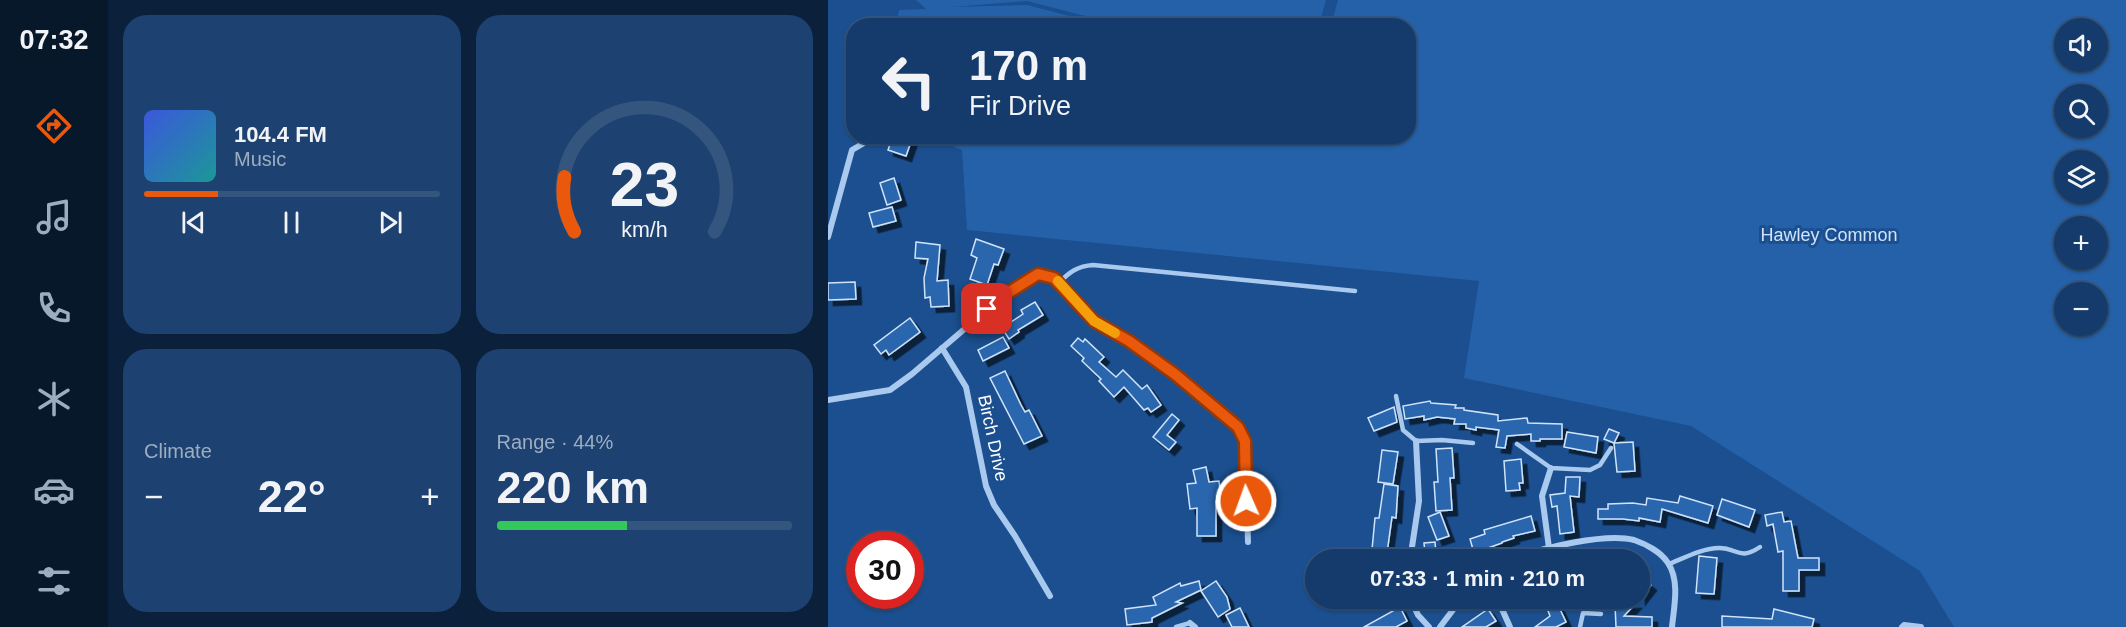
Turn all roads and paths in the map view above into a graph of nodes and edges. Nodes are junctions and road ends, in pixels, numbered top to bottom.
1 (862, 144) edge
2 (828, 237) edge
3 (1059, 283) junction
4 (1355, 291) dead end
5 (942, 348) junction
6 (1396, 396) dead end
7 (828, 400) edge
8 (1416, 441) junction
9 (1473, 443) dead end
10 (1517, 444) dead end
11 (1611, 448) dead end
12 (1551, 468) junction
13 (1248, 542) dead end
14 (1549, 548) junction
15 (1760, 548) dead end
16 (1412, 549) edge
17 (1546, 549) edge
18 (1669, 564) junction
19 (1050, 596) dead end
20 (1415, 609) edge
21 (1453, 609) edge
22 (1502, 609) edge
23 (1601, 614) dead end
24 (1193, 625) edge
25 (1176, 627) edge
26 (1429, 627) edge
27 (1440, 627) edge
28 (1510, 627) edge
29 (1580, 627) edge
30 (1672, 627) edge
31 (1902, 627) edge
32 (1921, 627) edge

1 - 2 street
3 - 4 lane
3 - 5 street
3 - 13 street
5 - 7 street
5 - 19 street, Birch Drive
6 - 8 lane
8 - 9 lane
8 - 16 street
10 - 12 lane
11 - 12 lane
12 - 14 street
14 - 17 street
14 - 18 street
15 - 18 lane
18 - 30 street
20 - 26 street
21 - 27 street
22 - 28 street
23 - 29 lane
24 - 25 lane
31 - 32 street

